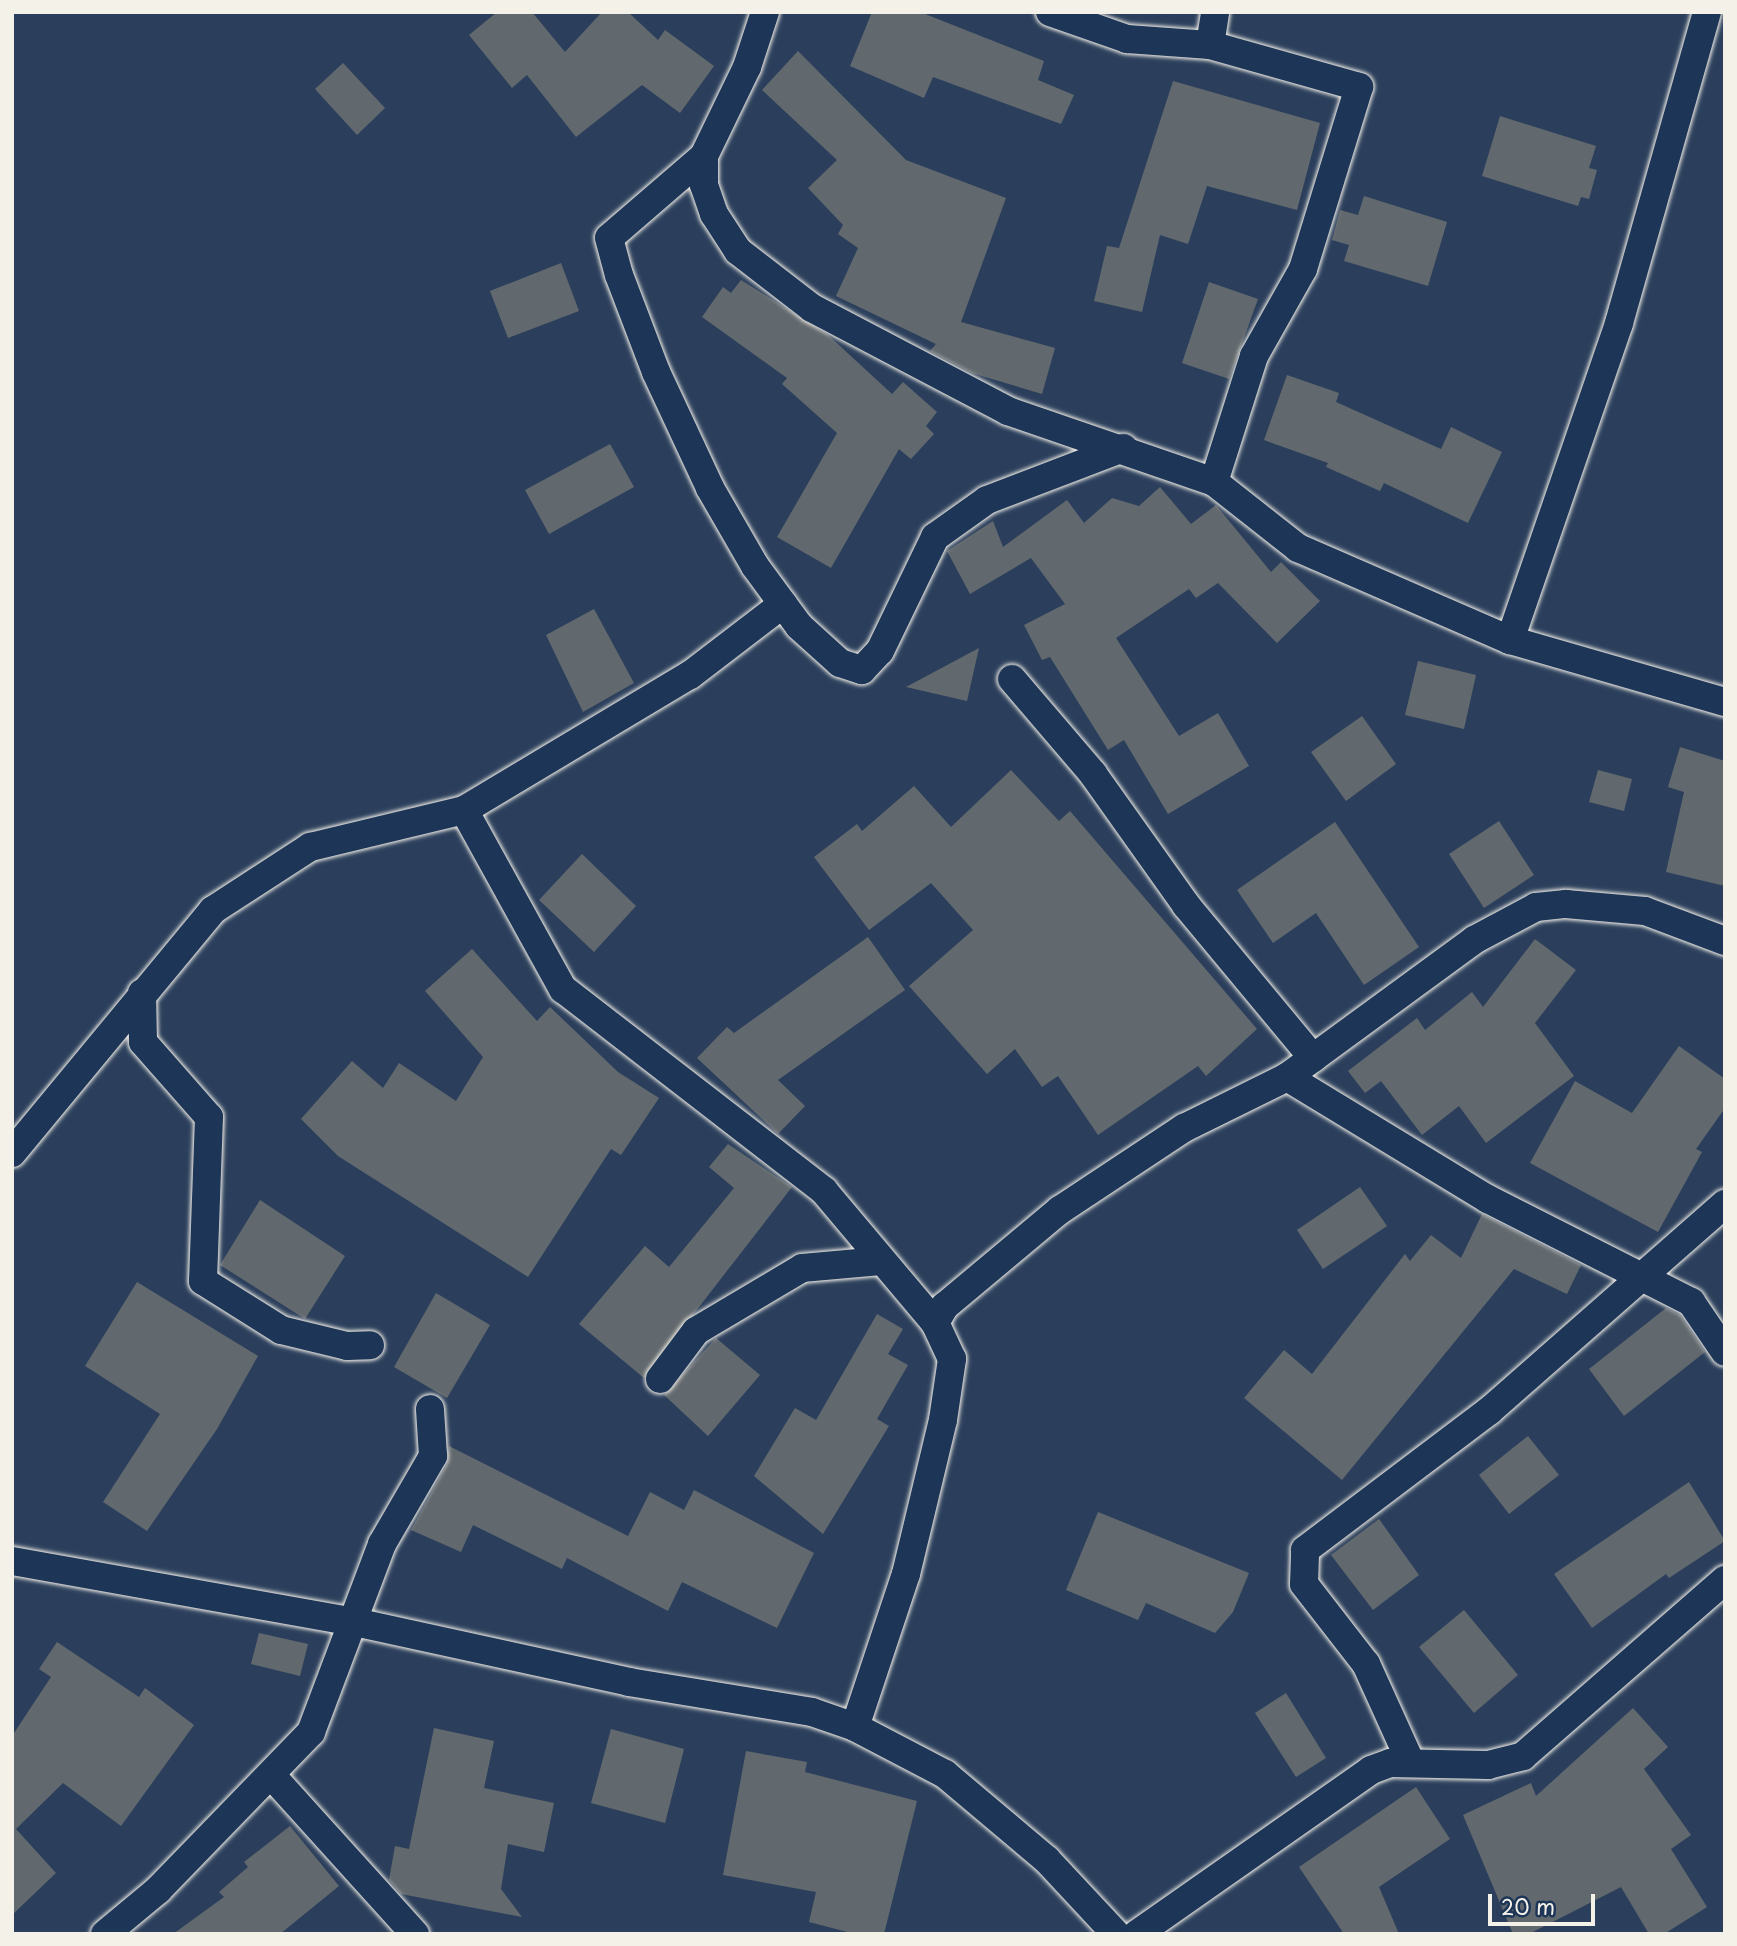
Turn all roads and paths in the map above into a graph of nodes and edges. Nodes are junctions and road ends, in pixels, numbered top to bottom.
1 (765, 12) edge
2 (1050, 12) edge
3 (1215, 12) edge
4 (1707, 12) edge
5 (1210, 45) junction
6 (704, 156) junction
7 (1123, 448) junction
8 (1214, 482) junction
9 (783, 604) junction
10 (1510, 640) junction
11 (1012, 679) dead end
12 (1725, 702) edge
13 (464, 810) junction
14 (1725, 941) edge
15 (142, 993) junction
16 (1312, 1058) junction
17 (1287, 1077) junction
18 (12, 1153) edge
19 (1725, 1204) edge
20 (881, 1261) junction
21 (1640, 1273) junction
22 (935, 1323) junction
23 (370, 1345) dead end
24 (1725, 1352) edge
25 (660, 1379) dead end
26 (430, 1409) dead end
27 (12, 1561) edge
28 (1725, 1580) edge
29 (350, 1621) junction
30 (855, 1727) junction
31 (1411, 1763) junction
32 (273, 1777) junction
33 (105, 1934) edge
34 (415, 1934) edge
35 (1116, 1934) edge
36 (1137, 1934) edge

1 - 6 street
2 - 5 street
3 - 5 street
4 - 10 street
5 - 8 street
6 - 7 street
6 - 9 street
7 - 8 street
7 - 9 street
8 - 10 street
9 - 13 street
10 - 12 street
11 - 16 street
13 - 15 street
13 - 20 street
14 - 16 street
15 - 18 street
15 - 23 street
16 - 17 street
17 - 21 street
17 - 22 street
19 - 21 street
20 - 22 street
20 - 25 street
21 - 24 street
21 - 31 street
22 - 30 street
26 - 29 street
27 - 29 street
28 - 31 street
29 - 30 street
29 - 32 street
30 - 35 street
31 - 36 street
32 - 33 street
32 - 34 street

